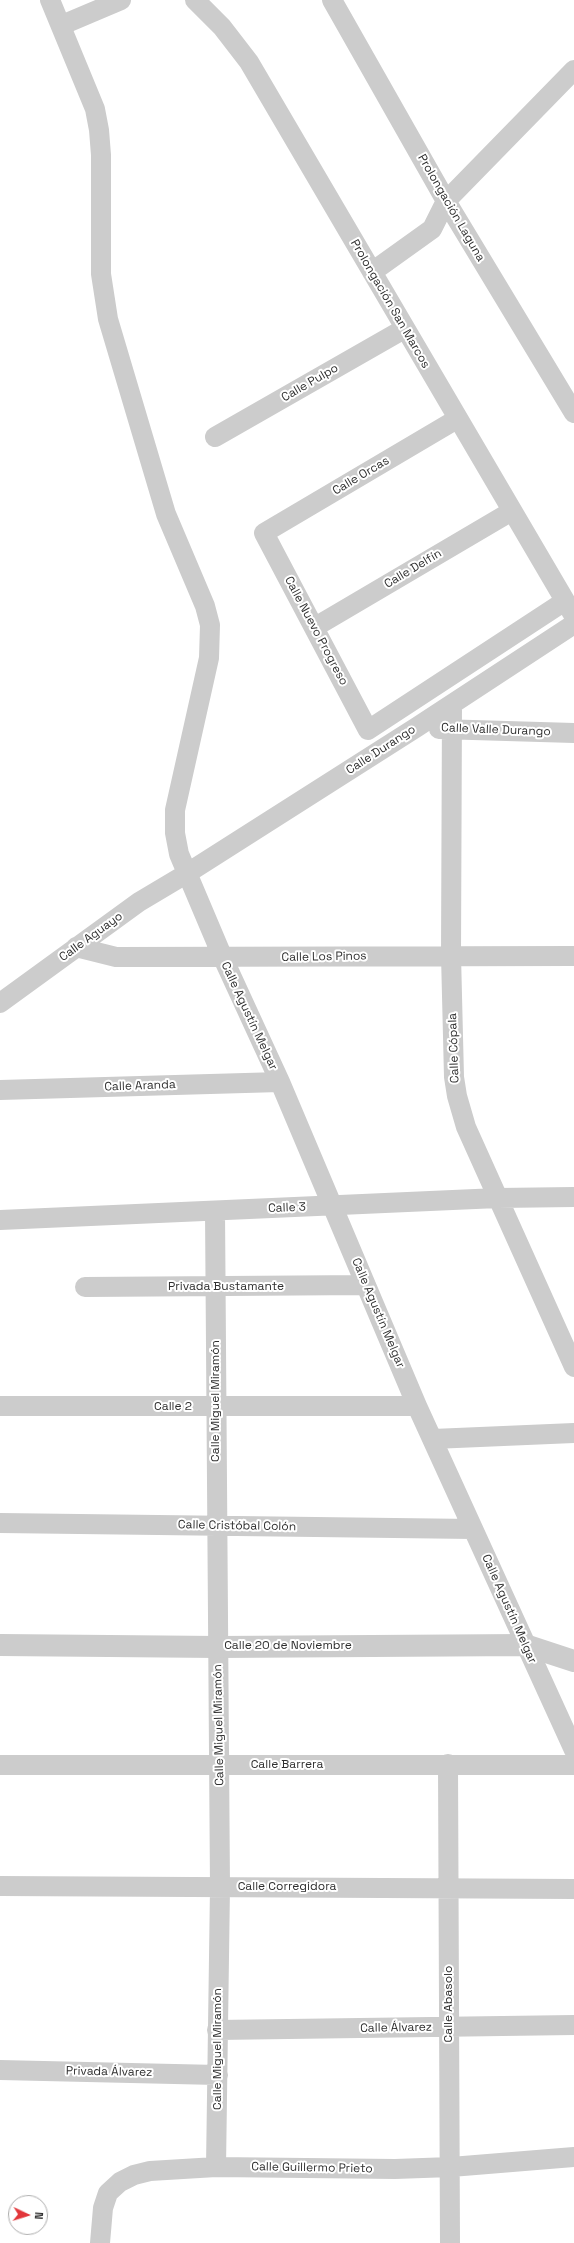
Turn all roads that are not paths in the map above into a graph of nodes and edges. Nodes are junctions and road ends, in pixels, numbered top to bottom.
1 (50, 0) edge
2 (121, 0) edge
3 (195, 0) edge
4 (332, 0) edge
5 (62, 25) junction
6 (574, 70) edge
7 (446, 201) junction
8 (372, 272) junction
9 (404, 330) junction
10 (574, 412) edge
11 (457, 419) junction
12 (215, 438) dead end
13 (512, 511) junction
14 (264, 533) joint
15 (569, 608) edge
16 (574, 624) edge
17 (315, 627) junction
18 (452, 704) junction
19 (417, 727) junction
20 (453, 730) junction
21 (574, 733) edge
22 (186, 874) junction
23 (76, 947) junction
24 (451, 955) junction
25 (574, 956) edge
26 (222, 958) junction
27 (0, 1003) edge
28 (280, 1082) junction
29 (0, 1090) edge
30 (574, 1197) edge
31 (498, 1198) junction
32 (333, 1206) junction
33 (215, 1211) junction
34 (0, 1220) edge
35 (366, 1285) junction
36 (85, 1287) dead end
37 (216, 1288) junction
38 (574, 1367) edge
39 (0, 1406) edge
40 (417, 1406) junction
41 (216, 1407) junction
42 (574, 1434) edge
43 (433, 1439) junction
44 (0, 1523) edge
45 (218, 1526) junction
46 (473, 1529) junction
47 (0, 1645) edge
48 (525, 1645) junction
49 (218, 1647) junction
50 (574, 1661) edge
51 (574, 1750) edge
52 (448, 1764) junction
53 (0, 1765) edge
54 (219, 1765) junction
55 (574, 1765) edge
56 (0, 1886) edge
57 (220, 1887) junction
58 (449, 1888) junction
59 (574, 1889) edge
60 (574, 2025) edge
61 (449, 2028) junction
62 (217, 2030) junction
63 (0, 2070) edge
64 (218, 2075) junction
65 (574, 2157) edge
66 (216, 2166) junction
67 (450, 2167) junction
68 (100, 2243) edge
69 (450, 2243) edge

1 - 5 street, Calle Agustín Melgar
2 - 5 street
3 - 8 street, Prolongación San Marcos
4 - 7 street, Prolongación Laguna
5 - 22 street, Calle Agustín Melgar
6 - 7 street
7 - 8 street
7 - 10 street, Prolongación Laguna
8 - 9 street, Prolongación San Marcos
9 - 11 street, Prolongación San Marcos
9 - 12 street, Calle Pulpo
11 - 13 street, Prolongación San Marcos
11 - 14 street, Calle Orcas
13 - 15 street, Prolongación San Marcos
13 - 17 street, Calle Delfín
14 - 17 street, Calle Nuevo Progreso
15 - 17 street, Calle Nuevo Progreso
16 - 18 street, Calle Durango
18 - 19 street, Calle Durango
18 - 20 street, Calle Cópala
19 - 20 street, Calle Valle Durango
19 - 22 street, Calle Durango
20 - 21 street, Calle Valle Durango
20 - 24 street, Calle Cópala
22 - 23 street, Calle Aguayo
22 - 26 street, Calle Agustín Melgar
23 - 26 street, Calle Los Pinos
23 - 27 street, Calle Aguayo
24 - 25 street, Calle Los Pinos
24 - 26 street, Calle Los Pinos
24 - 31 street, Calle Cópala
26 - 28 street, Calle Agustín Melgar
28 - 29 street, Calle Aranda
28 - 32 street, Calle Agustín Melgar
30 - 31 street, Calle 3
31 - 32 street, Calle 3
31 - 38 street, Calle Cópala
32 - 33 street, Calle 3
32 - 35 street, Calle Agustín Melgar
33 - 34 street, Calle 3
33 - 37 street, Calle Miguel Miramón
35 - 37 street, Privada Bustamante
35 - 40 street, Calle Agustín Melgar
36 - 37 street, Privada Bustamante
37 - 41 street, Calle Miguel Miramón
39 - 41 street, Calle 2
40 - 41 street, Calle 2
40 - 43 street, Calle Agustín Melgar
41 - 45 street, Calle Miguel Miramón
42 - 43 street
43 - 46 street, Calle Agustín Melgar
44 - 45 street, Calle Cristóbal Colón
45 - 46 street, Calle Cristóbal Colón
45 - 49 street, Calle Miguel Miramón
46 - 48 street, Calle Agustín Melgar
47 - 49 street, Calle 20 de Noviembre
48 - 49 street, Calle 20 de Noviembre
48 - 50 street, Calle 20 de Noviembre
48 - 51 street, Calle Agustín Melgar
49 - 54 street, Calle Miguel Miramón
52 - 54 street, Calle Barrera
52 - 55 street, Calle Barrera
52 - 58 street, Calle Abasolo
53 - 54 street, Calle Barrera
54 - 57 street, Calle Miguel Miramón
56 - 57 street, Calle Corregidora
57 - 58 street, Calle Corregidora
57 - 62 street, Calle Miguel Miramón
58 - 59 street, Calle Corregidora
58 - 61 street, Calle Abasolo
60 - 61 street, Calle Álvarez
61 - 62 street, Calle Álvarez
61 - 67 street, Calle Abasolo
62 - 64 street, Calle Miguel Miramón
63 - 64 street, Privada Álvarez
64 - 66 street, Calle Miguel Miramón
65 - 67 street, Calle Guillermo Prieto
66 - 67 street, Calle Guillermo Prieto
66 - 68 street, Calle Guillermo Prieto
67 - 69 street, Calle Abasolo

